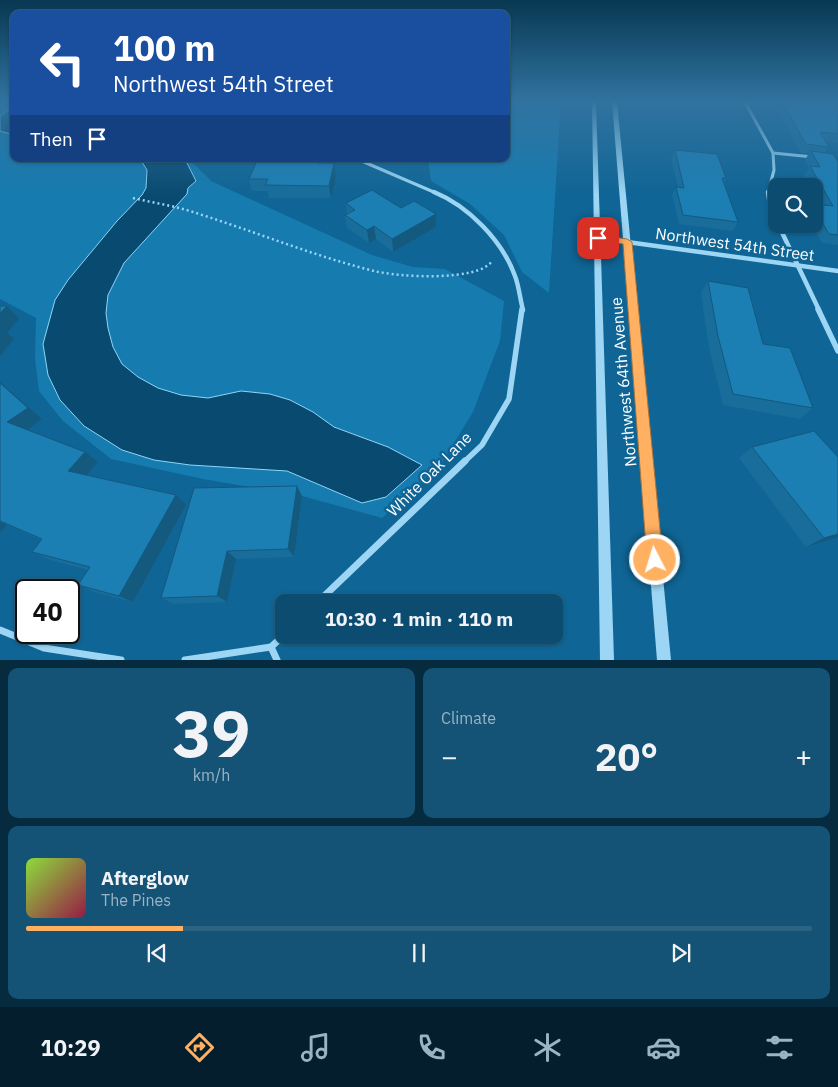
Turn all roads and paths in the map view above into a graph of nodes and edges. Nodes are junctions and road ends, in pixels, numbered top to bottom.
1 (595, 133) edge
2 (617, 133) edge
3 (762, 133) edge
4 (773, 152) junction
5 (820, 158) edge
6 (364, 162) edge
7 (771, 178) edge
8 (133, 198) dead end
9 (782, 233) edge
10 (598, 238) junction
11 (627, 242) junction
12 (502, 248) junction
13 (797, 265) junction
14 (838, 270) edge
15 (838, 351) edge
16 (326, 594) edge
17 (0, 630) edge
18 (275, 643) edge
19 (271, 647) junction
20 (121, 660) edge
21 (185, 660) edge
22 (277, 660) edge
23 (606, 660) edge
24 (664, 660) edge

1 - 10 street, Northwest 64th Avenue
2 - 11 street, Northwest 64th Avenue
3 - 4 street
4 - 5 street
4 - 7 street
6 - 12 street, White Oak Lane
8 - 12 path
9 - 13 street
10 - 11 street, Northwest 54th Street
10 - 23 street, Northwest 64th Avenue
11 - 13 street, Northwest 54th Street
11 - 24 street, Northwest 64th Avenue
12 - 16 street, White Oak Lane
13 - 14 street, Northwest 54th Street
13 - 15 street
17 - 20 street
18 - 19 street
19 - 21 street
19 - 22 street

